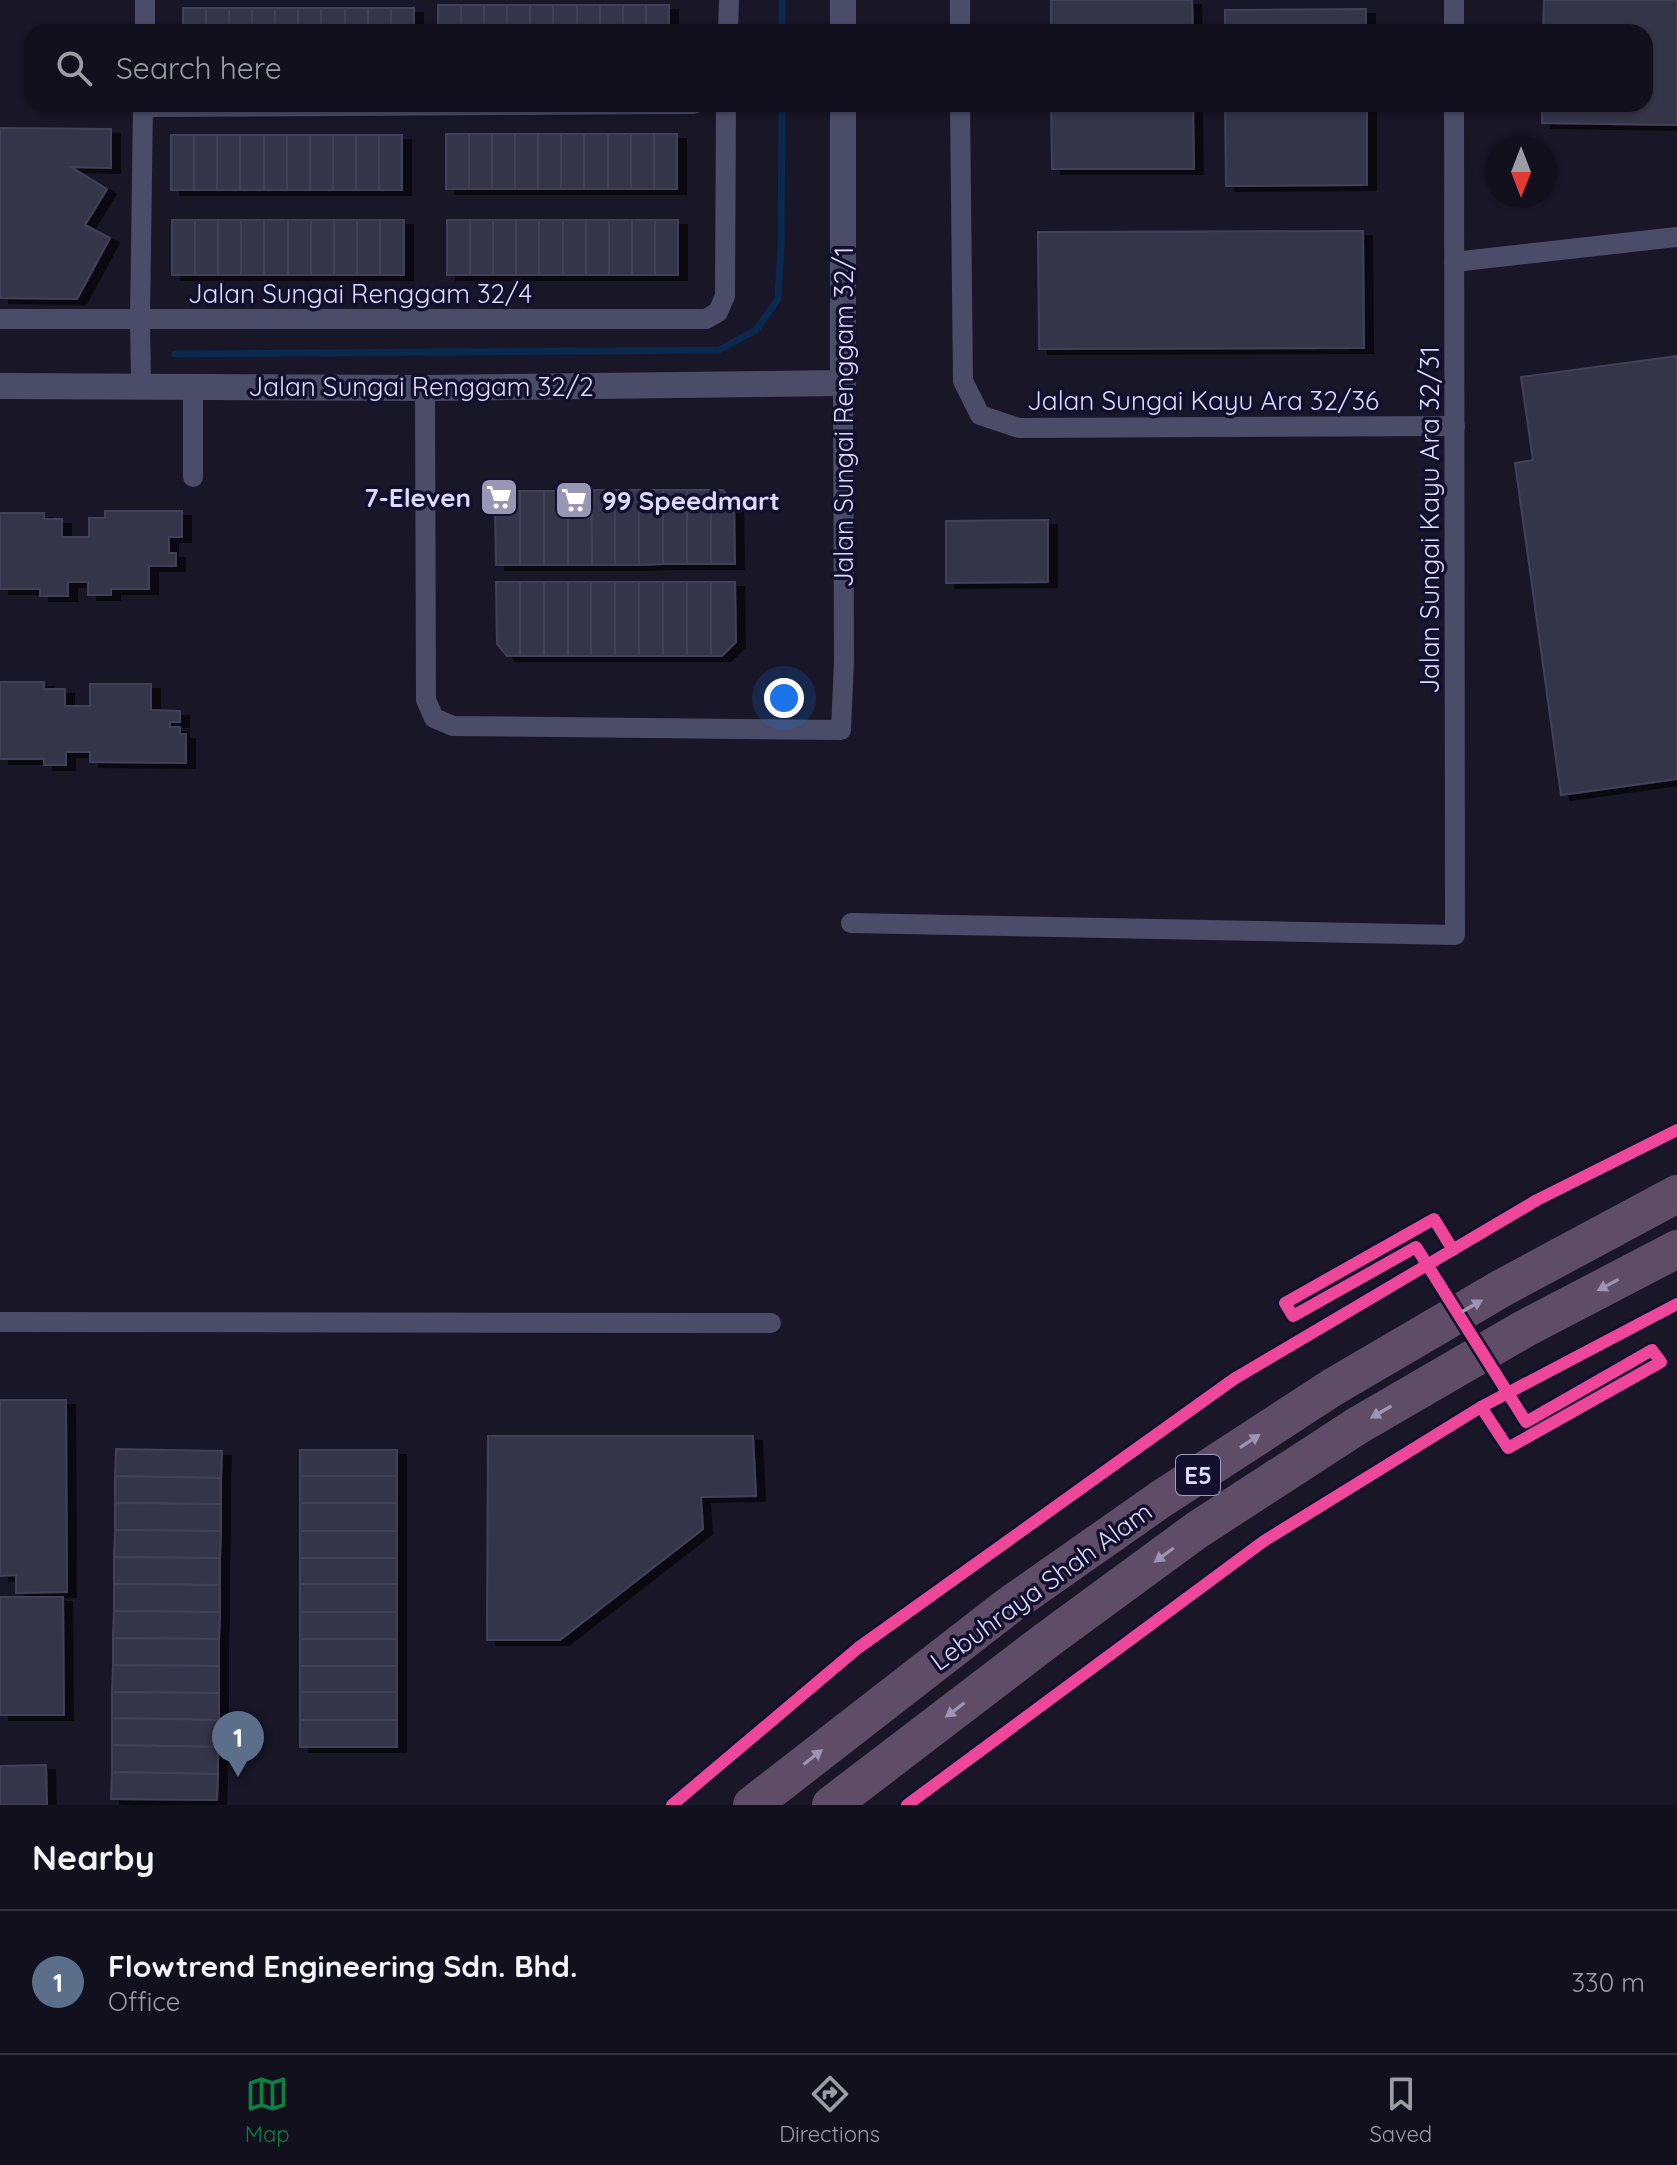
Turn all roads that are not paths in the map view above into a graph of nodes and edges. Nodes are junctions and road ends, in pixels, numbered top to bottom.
1 (145, 0) edge
2 (729, 0) edge
3 (843, 0) edge
4 (960, 0) edge
5 (1454, 0) edge
6 (145, 24) edge
7 (728, 24) edge
8 (843, 24) edge
9 (960, 24) edge
10 (1454, 24) edge
11 (143, 112) edge
12 (726, 112) edge
13 (843, 112) edge
14 (960, 112) edge
15 (1454, 112) edge
16 (1677, 237) edge
17 (1454, 262) junction
18 (0, 319) edge
19 (140, 319) junction
20 (843, 383) junction
21 (141, 385) junction
22 (0, 386) edge
23 (193, 387) junction
24 (425, 388) junction
25 (1455, 426) junction
26 (193, 477) dead end
27 (851, 923) dead end
28 (1677, 1194) edge
29 (1677, 1249) edge
30 (0, 1322) edge
31 (771, 1323) dead end
32 (752, 1805) edge
33 (831, 1805) edge

1 - 6 street
2 - 7 street
3 - 8 street
4 - 9 street
5 - 10 street
11 - 19 street
12 - 19 street, Jalan Sungai Renggam 32/4
13 - 20 street, Jalan Sungai Renggam 32/1
14 - 25 street, Jalan Sungai Kayu Ara 32/36
15 - 17 street, Jalan Sungai Kayu Ara 32/31
16 - 17 street
17 - 25 street, Jalan Sungai Kayu Ara 32/31
18 - 19 street, Jalan Sungai Renggam 32/4
19 - 21 street
20 - 24 street, Jalan Sungai Renggam 32/2
20 - 24 street, Jalan Sungai Renggam 32/1
21 - 22 street, Jalan Sungai Renggam 32/2
21 - 23 street, Jalan Sungai Renggam 32/2
23 - 24 street, Jalan Sungai Renggam 32/2
23 - 26 street
25 - 27 street, Jalan Sungai Kayu Ara 32/31
32 -> 28 highway, Lebuhraya Shah Alam / E5
29 -> 33 highway, Lebuhraya Shah Alam / E5
30 - 31 street

